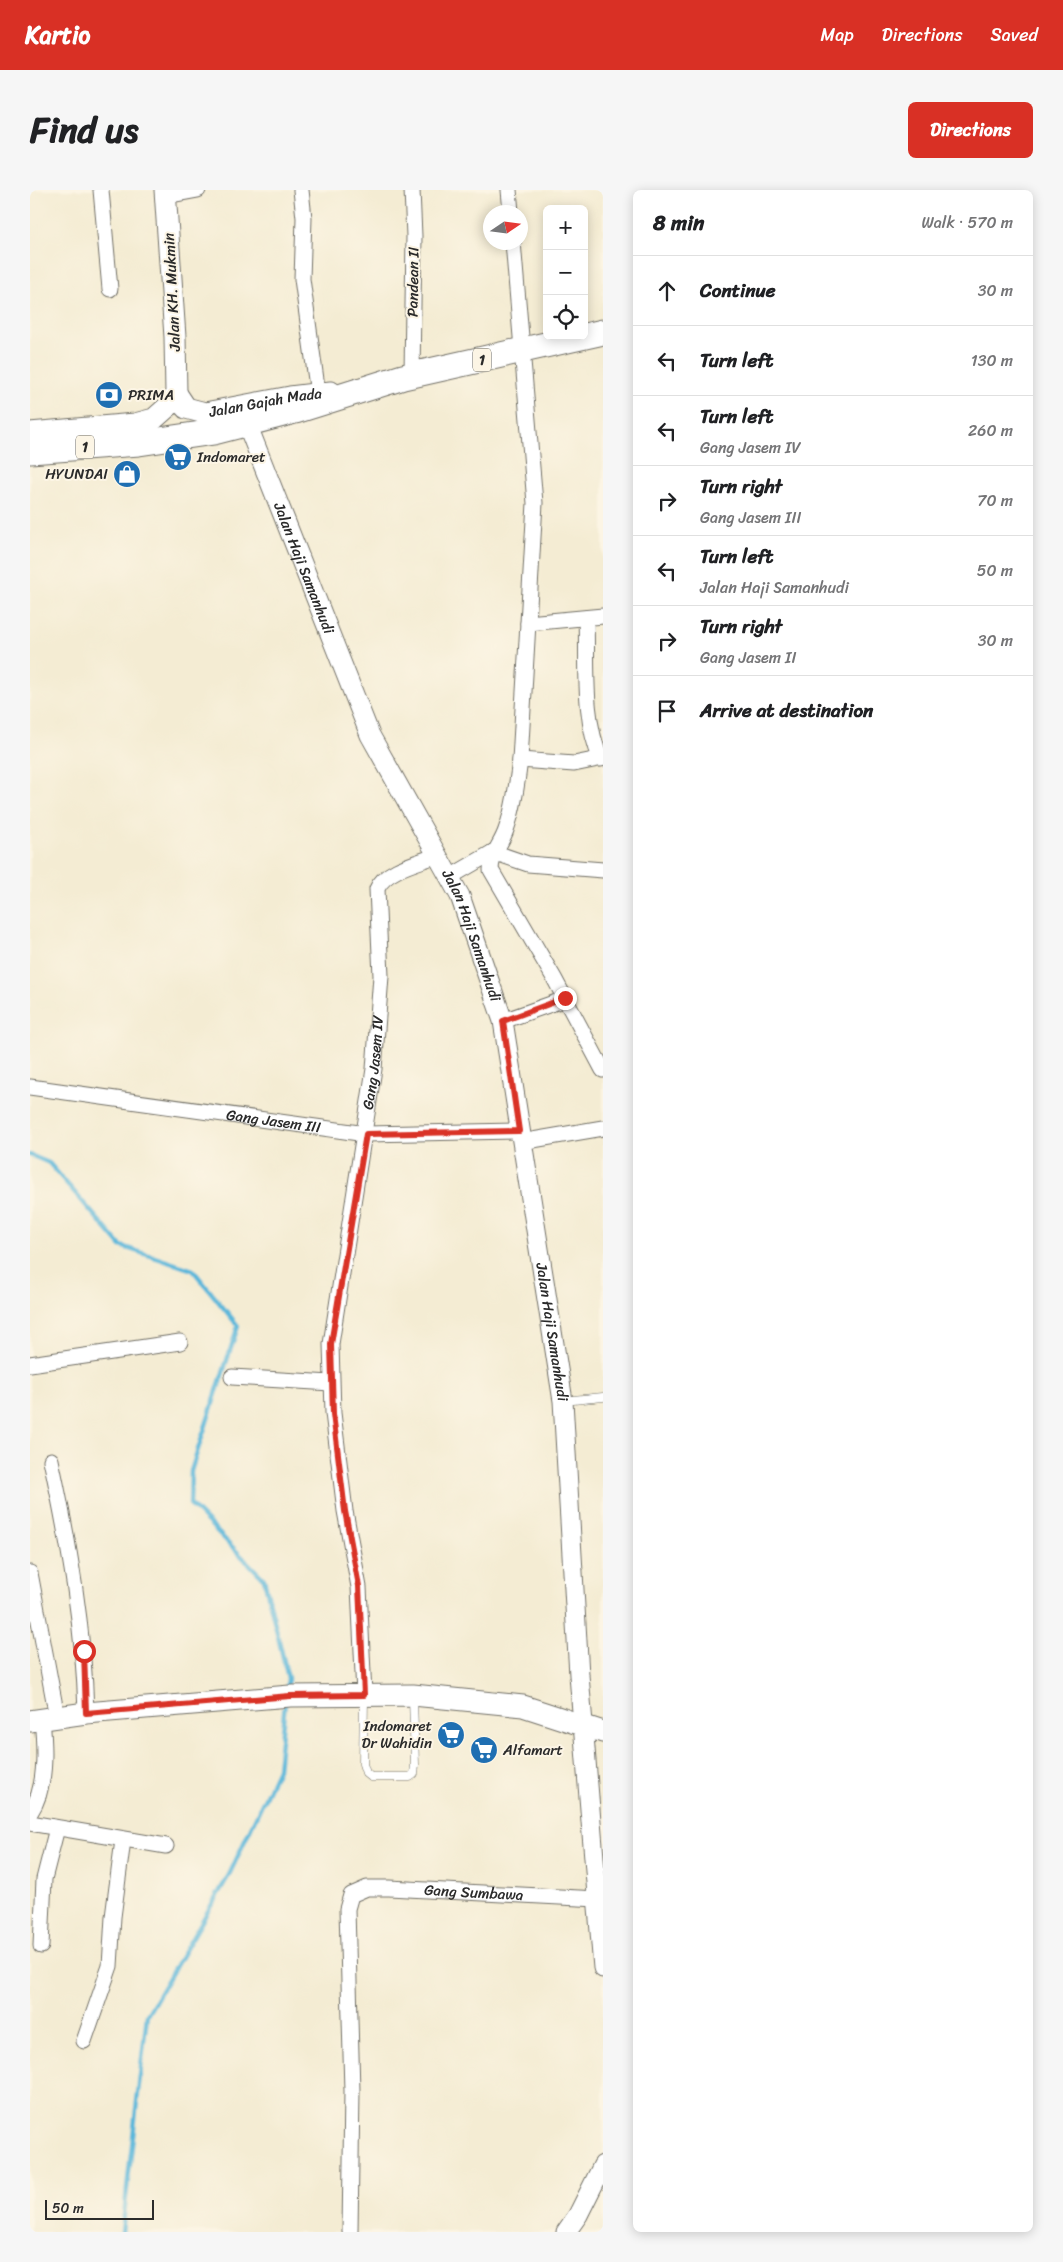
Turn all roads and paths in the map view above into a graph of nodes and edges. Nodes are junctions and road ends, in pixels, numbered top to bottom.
1 (101, 190) edge
2 (198, 190) edge
3 (301, 190) edge
4 (412, 190) edge
5 (509, 190) edge
6 (165, 193) edge
7 (510, 205) edge
8 (514, 250) edge
9 (110, 289) dead end
10 (603, 332) edge
11 (522, 352) junction
12 (412, 374) junction
13 (361, 388) junction
14 (176, 393) junction
15 (318, 394) junction
16 (247, 424) junction
17 (30, 433) edge
18 (30, 451) edge
19 (603, 616) edge
20 (586, 618) junction
21 (528, 623) junction
22 (602, 758) edge
23 (520, 760) junction
24 (493, 852) junction
25 (438, 855) junction
26 (603, 870) edge
27 (450, 877) junction
28 (565, 998) junction
29 (503, 1021) junction
30 (603, 1070) edge
31 (30, 1087) edge
32 (603, 1128) edge
33 (366, 1134) junction
34 (520, 1136) junction
35 (180, 1342) dead end
36 (30, 1364) edge
37 (232, 1377) dead end
38 (331, 1383) junction
39 (603, 1397) edge
40 (563, 1401) junction
41 (51, 1460) dead end
42 (30, 1573) edge
43 (364, 1695) junction
44 (413, 1695) junction
45 (86, 1713) junction
46 (43, 1719) edge
47 (593, 1729) edge
48 (30, 1813) edge
49 (30, 1823) edge
50 (57, 1828) junction
51 (123, 1840) junction
52 (166, 1846) dead end
53 (600, 1879) edge
54 (598, 1899) junction
55 (41, 1946) dead end
56 (603, 1968) edge
57 (84, 2041) dead end
58 (603, 2165) edge
59 (580, 2223) edge
60 (350, 2232) edge
61 (566, 2232) edge

1 - 9 street
2 - 6 street
3 - 15 street
4 - 12 street, Pandean II
5 - 7 street
6 - 14 main road, Jalan KH. Mukmin
8 - 11 street
10 - 11 highway, Jalan Gajah Mada / 1
11 - 12 highway, Jalan Gajah Mada / 1
11 - 21 street
12 - 13 highway, Jalan Gajah Mada / 1
13 - 15 main road, Jalan Gajah Mada
13 - 16 highway, Jalan Gajah Mada / 1
14 - 15 main road, Jalan Gajah Mada
14 - 17 main road
16 - 18 highway, 1
16 - 25 street, Jalan Haji Samanhudi
19 - 20 street
20 - 21 street
20 - 22 street
21 - 23 street
22 - 23 street
23 - 24 street
24 - 26 street
24 - 27 street
24 - 28 street
25 - 27 street, Jalan Haji Samanhudi
25 - 33 street, Gang Jasem IV
27 - 29 street, Jalan Haji Samanhudi
28 - 29 street
28 - 30 street
29 - 34 street, Jalan Haji Samanhudi
31 - 33 street, Gang Jasem III
32 - 34 street, Gang Jasem III
33 - 34 street, Gang Jasem III
33 - 38 street, Gang Jasem IV
34 - 40 street, Jalan Haji Samanhudi
35 - 36 street
37 - 38 street
38 - 43 street, Gang Jasem IV
39 - 40 lane
40 - 47 street, Jalan Haji Samanhudi
41 - 45 street
42 - 46 street
43 - 44 main road
43 - 44 lane
43 - 45 main road
44 - 47 main road
45 - 46 main road
46 - 48 street
47 - 53 street, Jalan Haji Samanhudi
49 - 50 street
50 - 51 street
50 - 55 street
51 - 52 street
51 - 57 street
53 - 54 street, Jalan Haji Samanhudi
54 - 56 street, Jalan Haji Samanhudi
54 - 60 street, Gang Sumbawa
58 - 59 street
59 - 61 street

